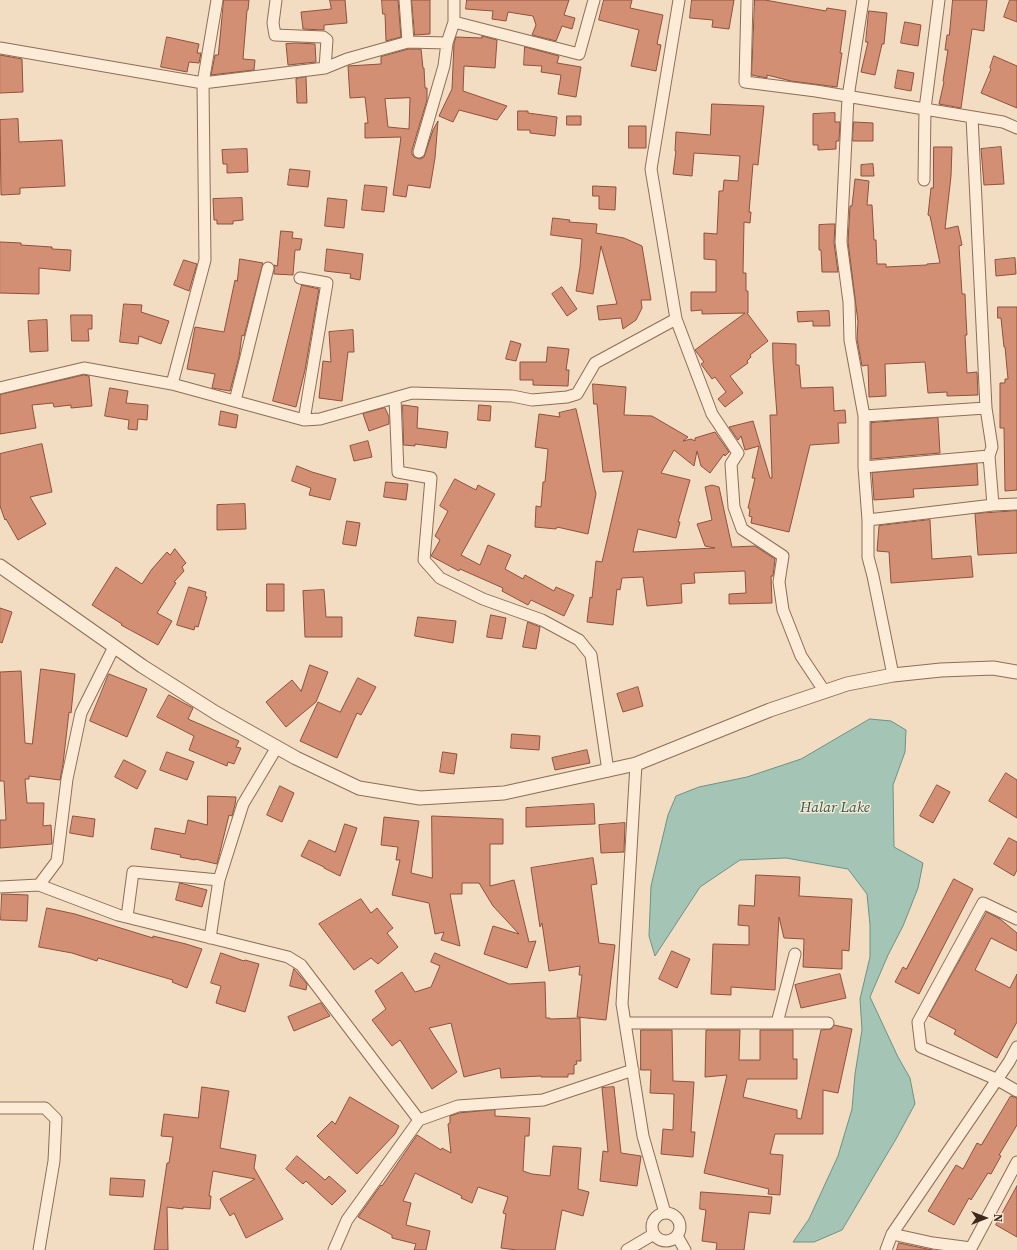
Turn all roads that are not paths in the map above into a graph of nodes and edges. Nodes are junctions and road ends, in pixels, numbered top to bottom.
1 (217, 0) edge
2 (276, 0) edge
3 (405, 0) edge
4 (454, 0) edge
5 (594, 0) edge
6 (679, 0) edge
7 (747, 0) edge
8 (863, 0) edge
9 (940, 0) edge
10 (454, 22) junction
11 (408, 42) junction
12 (446, 44) junction
13 (0, 48) edge
14 (325, 68) junction
15 (203, 83) junction
16 (848, 96) junction
17 (925, 110) junction
18 (972, 117) junction
19 (1017, 128) edge
20 (419, 152) dead end
21 (924, 180) dead end
22 (268, 268) dead end
23 (300, 278) dead end
24 (676, 319) junction
25 (172, 384) junction
26 (0, 388) edge
27 (395, 398) junction
28 (235, 401) junction
29 (986, 408) junction
30 (864, 416) junction
31 (304, 420) junction
32 (989, 456) junction
33 (864, 467) junction
34 (1017, 504) edge
35 (993, 505) junction
36 (868, 520) junction
37 (0, 566) edge
38 (114, 647) junction
39 (1017, 672) edge
40 (893, 675) junction
41 (824, 692) junction
42 (277, 747) junction
43 (636, 764) junction
44 (608, 771) junction
45 (218, 880) junction
46 (39, 885) junction
47 (0, 887) edge
48 (127, 917) junction
49 (1017, 919) edge
50 (210, 938) junction
51 (795, 954) dead end
52 (625, 1023) junction
53 (777, 1023) junction
54 (828, 1023) dead end
55 (1017, 1047) edge
56 (633, 1070) junction
57 (996, 1079) junction
58 (1017, 1091) edge
59 (0, 1108) edge
60 (419, 1120) junction
61 (1017, 1162) edge
62 (664, 1213) junction
63 (654, 1234) junction
64 (892, 1234) junction
65 (677, 1236) junction
66 (971, 1248) junction
67 (39, 1250) edge
68 (334, 1250) edge
69 (627, 1250) edge
70 (685, 1250) edge
71 (886, 1250) edge
72 (983, 1250) edge

1 - 15 street
2 - 14 street
3 - 11 street
4 - 10 street
5 - 10 street
6 - 24 street
7 - 16 street
8 - 16 street
9 - 17 street
10 - 12 street
11 - 12 street
11 - 14 street
12 - 20 street
13 - 15 street
14 - 15 street
15 - 25 street
16 - 17 street
16 - 30 street
17 - 18 street
17 - 21 street
18 - 19 street
18 - 29 street
22 - 28 street
23 - 31 street
24 - 27 street
24 - 41 street
25 - 26 street
25 - 28 street
27 - 31 street
27 - 44 street
28 - 31 street
29 - 30 street
29 - 32 street
30 - 33 street
32 - 33 street
32 - 35 street
33 - 36 street
34 - 35 street
35 - 36 street
36 - 40 street
37 - 38 street
38 - 42 street
38 - 46 street
39 - 40 street
40 - 41 street
41 - 43 street
42 - 44 street
42 - 45 street
43 - 44 street
43 - 52 street
45 - 48 street
45 - 50 street
46 - 47 street
46 - 48 street
48 - 50 street
49 - 57 street
50 - 60 street
51 - 53 street
52 - 53 street
52 - 56 street
53 - 54 street
55 - 57 street
56 - 60 street
56 - 62 street
57 - 58 street
57 - 64 street
59 - 67 street
60 - 68 street
61 - 66 street
62 - 63 street
62 - 65 street
63 - 65 street
63 - 69 street
64 - 66 street
64 - 71 street
65 - 70 street
66 - 72 street

